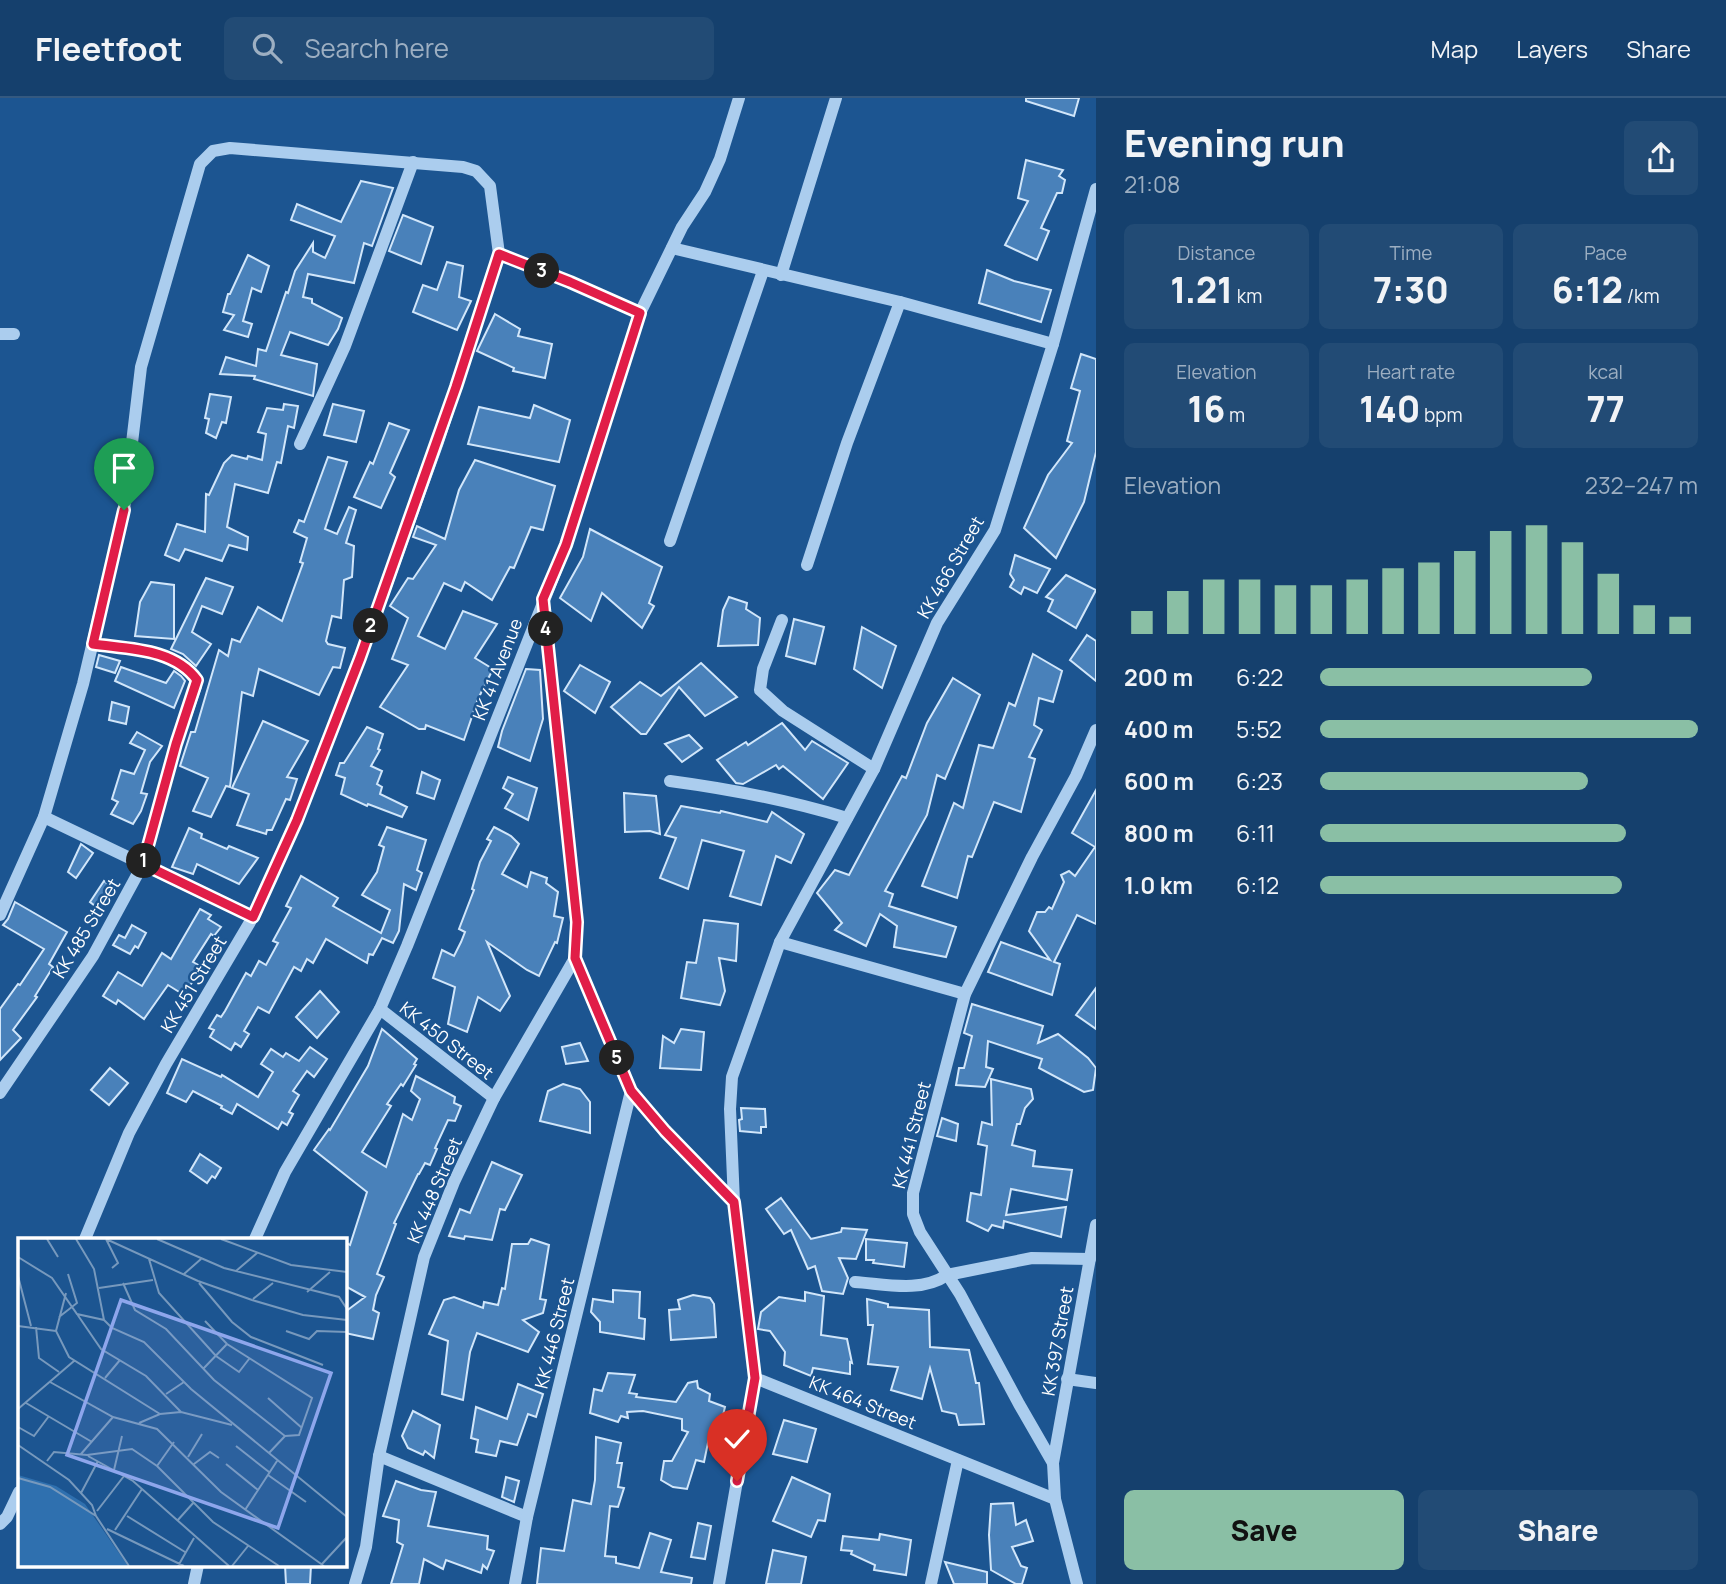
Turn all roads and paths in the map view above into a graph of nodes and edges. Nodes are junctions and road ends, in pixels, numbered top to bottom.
1 (739, 98) edge
2 (836, 98) edge
3 (414, 162) junction
4 (1096, 189) edge
5 (672, 248) junction
6 (499, 254) junction
7 (764, 271) junction
8 (781, 275) junction
9 (900, 302) junction
10 (640, 313) junction
11 (0, 334) edge
12 (14, 334) dead end
13 (1053, 344) junction
14 (300, 444) dead end
15 (670, 541) dead end
16 (807, 565) dead end
17 (543, 599) junction
18 (782, 620) dead end
19 (93, 644) junction
20 (1096, 730) edge
21 (874, 769) junction
22 (670, 781) dead end
23 (44, 817) junction
24 (847, 818) junction
25 (143, 864) junction
26 (0, 915) edge
27 (253, 917) junction
28 (780, 942) junction
29 (575, 958) junction
30 (965, 994) junction
31 (380, 1009) junction
32 (631, 1091) junction
33 (0, 1093) edge
34 (494, 1098) junction
35 (734, 1202) junction
36 (1096, 1225) edge
37 (85, 1238) edge
38 (255, 1238) edge
39 (1090, 1259) junction
40 (947, 1275) junction
41 (855, 1282) dead end
42 (755, 1378) junction
43 (1067, 1379) junction
44 (1096, 1383) edge
45 (379, 1456) junction
46 (958, 1460) junction
47 (1053, 1463) junction
48 (18, 1494) edge
49 (1055, 1499) junction
50 (527, 1517) junction
51 (0, 1524) edge
52 (198, 1566) edge
53 (194, 1584) edge
54 (355, 1584) edge
55 (515, 1584) edge
56 (719, 1584) edge
57 (930, 1584) edge
58 (1077, 1584) edge

1 - 5 street, KK 41 Avenue
2 - 8 street
3 - 6 street
3 - 14 street
3 - 19 street
4 - 13 street, KK 466 Street
5 - 7 street
5 - 10 street, KK 41 Avenue
6 - 10 street
6 - 27 street, KK 451 Street
7 - 8 street
7 - 15 street
8 - 9 street
9 - 13 street
9 - 16 street
10 - 17 street, KK 41 Avenue
11 - 12 street
13 - 21 street, KK 466 Street
17 - 29 street
17 - 31 street, KK 41 Avenue
18 - 21 street
19 - 23 street
19 - 25 street, KK 485 Street
20 - 30 street, KK 441 Street
21 - 24 street, KK 466 Street
22 - 24 street
23 - 25 street
23 - 26 street
24 - 28 street, KK 466 Street
25 - 27 street
25 - 33 street, KK 485 Street
27 - 37 street, KK 451 Street
28 - 30 street
28 - 35 street, KK 466 Street
29 - 32 street
29 - 34 street, KK 448 Street
30 - 40 street, KK 441 Street
31 - 34 street, KK 450 Street
31 - 38 street, KK 41 Avenue
32 - 35 street
32 - 50 street, KK 446 Street
34 - 45 street, KK 448 Street
35 - 42 street, KK 466 Street
36 - 39 street, KK 397 Street
39 - 40 street
39 - 43 street, KK 397 Street
40 - 41 street
40 - 47 street, KK 441 Street
42 - 46 street, KK 464 Street
42 - 56 street, KK 466 Street
43 - 44 street
43 - 47 street, KK 397 Street
45 - 50 street
45 - 54 street, KK 448 Street
46 - 49 street, KK 464 Street
46 - 57 street
47 - 49 street, KK 441 Street
48 - 51 street
49 - 58 street, KK 441 Street
50 - 55 street, KK 446 Street
52 - 53 street

